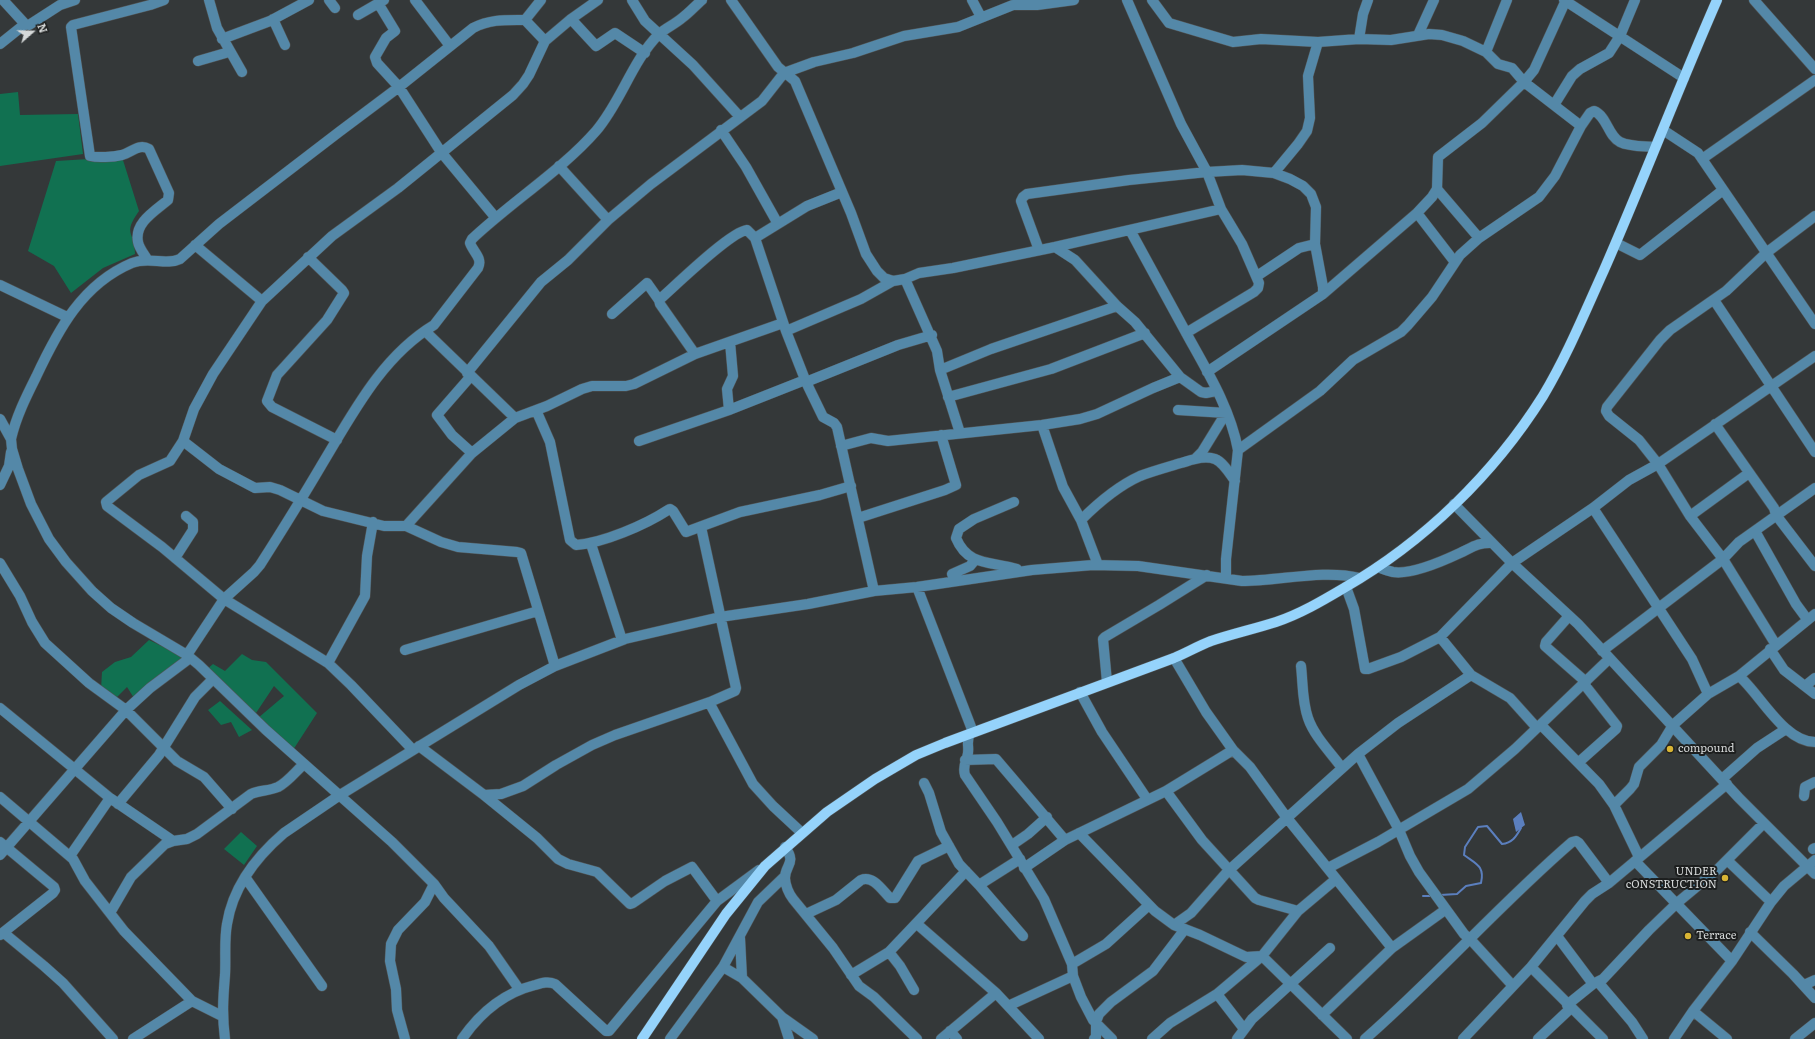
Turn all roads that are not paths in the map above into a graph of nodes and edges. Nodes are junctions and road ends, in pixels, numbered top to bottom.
1 (3, 0) edge
2 (76, 0) edge
3 (164, 0) edge
4 (209, 0) edge
5 (309, 0) edge
6 (415, 0) edge
7 (542, 0) edge
8 (598, 0) edge
9 (632, 0) edge
10 (702, 0) edge
11 (731, 0) edge
12 (972, 0) edge
13 (1074, 0) edge
14 (1127, 0) edge
15 (1152, 0) edge
16 (1368, 0) edge
17 (1434, 0) edge
18 (1507, 0) edge
19 (1565, 0) edge
20 (1635, 0) edge
21 (1717, 0) edge
22 (381, 1) edge
23 (1759, 1) edge
24 (358, 15) dead end
25 (981, 17) junction
26 (273, 19) junction
27 (571, 19) junction
28 (525, 20) junction
29 (25, 24) junction
30 (659, 34) junction
31 (1418, 35) junction
32 (1620, 36) junction
33 (222, 39) junction
34 (1359, 39) junction
35 (545, 41) junction
36 (1318, 42) junction
37 (0, 44) edge
38 (285, 45) dead end
39 (450, 46) junction
40 (229, 52) junction
41 (1486, 52) junction
42 (645, 53) junction
43 (198, 61) dead end
44 (1815, 69) edge
45 (242, 72) dead end
46 (784, 73) junction
47 (1684, 78) junction
48 (1815, 80) edge
49 (1524, 82) junction
50 (400, 88) junction
51 (1554, 105) junction
52 (740, 117) junction
53 (1581, 126) junction
54 (721, 130) junction
55 (1663, 130) junction
56 (1655, 147) junction
57 (441, 152) junction
58 (1702, 158) junction
59 (559, 166) junction
60 (1207, 172) junction
61 (1274, 173) junction
62 (1437, 189) junction
63 (1723, 190) junction
64 (842, 192) junction
65 (1221, 209) junction
66 (1416, 213) junction
67 (1815, 216) edge
68 (495, 217) junction
69 (608, 220) junction
70 (778, 224) junction
71 (1130, 230) junction
72 (755, 238) junction
73 (1480, 238) junction
74 (1616, 243) junction
75 (1315, 244) junction
76 (195, 245) junction
77 (1055, 246) junction
78 (1040, 250) junction
79 (1766, 253) junction
80 (308, 257) junction
81 (147, 259) junction
82 (1454, 261) junction
83 (1257, 276) junction
84 (905, 278) junction
85 (893, 280) junction
86 (0, 285) edge
87 (1323, 294) junction
88 (659, 300) junction
89 (1714, 300) junction
90 (262, 302) junction
91 (1117, 306) junction
92 (612, 314) dead end
93 (67, 317) junction
94 (1815, 324) edge
95 (784, 327) junction
96 (425, 331) junction
97 (1186, 333) junction
98 (1145, 334) junction
99 (932, 335) junction
100 (730, 342) junction
101 (695, 354) junction
102 (1815, 356) edge
103 (940, 370) junction
104 (1207, 372) junction
105 (469, 375) junction
106 (1180, 377) junction
107 (805, 381) junction
108 (1771, 386) junction
109 (1216, 391) junction
110 (948, 397) junction
111 (536, 410) junction
112 (730, 410) junction
113 (1178, 410) dead end
114 (1226, 413) junction
115 (515, 418) junction
116 (0, 420) edge
117 (15, 420) junction
118 (1715, 424) junction
119 (1042, 425) junction
120 (960, 433) junction
121 (941, 435) junction
122 (337, 440) junction
123 (184, 441) junction
124 (639, 441) dead end
125 (11, 444) junction
126 (841, 446) junction
127 (1238, 450) junction
128 (1815, 452) edge
129 (472, 453) junction
130 (1195, 459) junction
131 (1658, 464) junction
132 (14, 467) junction
133 (1749, 473) junction
134 (1235, 481) junction
135 (0, 485) edge
136 (851, 486) junction
137 (1815, 488) edge
138 (301, 500) junction
139 (1014, 502) dead end
140 (1454, 504) junction
141 (1593, 508) junction
142 (1776, 515) junction
143 (186, 516) dead end
144 (1690, 516) junction
145 (858, 518) junction
146 (1080, 520) junction
147 (373, 522) junction
148 (406, 526) junction
149 (701, 527) junction
150 (1755, 531) junction
151 (1492, 543) junction
152 (591, 544) junction
153 (175, 558) junction
154 (1722, 559) junction
155 (975, 560) junction
156 (0, 563) edge
157 (1512, 563) junction
158 (1098, 566) junction
159 (1815, 566) edge
160 (1378, 567) junction
161 (1022, 572) junction
162 (1207, 575) junction
163 (1226, 578) junction
164 (1360, 578) junction
165 (956, 581) junction
166 (917, 587) junction
167 (1346, 587) junction
168 (874, 591) junction
169 (224, 599) junction
170 (1659, 607) junction
171 (538, 611) junction
172 (1569, 616) junction
173 (1811, 616) edge
174 (720, 617) junction
175 (1440, 637) junction
176 (622, 640) junction
177 (1773, 647) junction
178 (405, 650) dead end
179 (1602, 651) junction
180 (188, 656) junction
181 (1174, 658) junction
182 (1610, 659) junction
183 (328, 663) junction
184 (555, 666) junction
185 (1301, 666) dead end
186 (1471, 675) junction
187 (1738, 676) junction
188 (1815, 678) edge
189 (213, 679) junction
190 (1107, 682) junction
191 (1585, 683) junction
192 (1805, 686) junction
193 (1080, 692) junction
194 (1708, 694) junction
195 (1815, 694) edge
196 (710, 702) junction
197 (0, 708) edge
198 (126, 710) junction
199 (1673, 725) junction
200 (1539, 726) junction
201 (1786, 729) junction
202 (971, 733) junction
203 (1815, 742) edge
204 (164, 747) junction
205 (416, 748) junction
206 (1233, 750) junction
207 (1358, 754) junction
208 (965, 760) junction
209 (1579, 762) junction
210 (304, 764) junction
211 (1342, 768) junction
212 (76, 770) junction
213 (1724, 781) junction
214 (1815, 782) edge
215 (924, 783) dead end
216 (1166, 791) junction
217 (340, 795) junction
218 (484, 795) junction
219 (1804, 796) dead end
220 (0, 797) edge
221 (1147, 799) junction
222 (114, 801) junction
223 (1614, 805) junction
224 (232, 809) junction
225 (1047, 817) junction
226 (1287, 818) junction
227 (30, 823) junction
228 (1764, 823) junction
229 (1399, 830) junction
230 (802, 833) junction
231 (1079, 833) junction
232 (173, 840) junction
233 (1065, 840) junction
234 (1012, 845) junction
235 (949, 846) junction
236 (785, 847) junction
237 (2, 849) edge
238 (70, 856) junction
239 (1637, 859) junction
240 (1727, 860) junction
241 (1811, 863) edge
242 (1022, 864) junction
243 (765, 866) junction
244 (1328, 868) junction
245 (966, 871) junction
246 (1228, 871) junction
247 (1815, 874) edge
248 (245, 877) junction
249 (784, 877) junction
250 (1336, 879) junction
251 (1609, 883) junction
252 (434, 884) junction
253 (979, 885) junction
254 (717, 901) junction
255 (1771, 902) junction
256 (1677, 904) junction
257 (1149, 906) junction
258 (1445, 910) junction
259 (1298, 911) junction
260 (110, 913) junction
261 (806, 914) junction
262 (917, 924) junction
263 (1174, 925) junction
264 (1185, 929) junction
265 (1750, 932) junction
266 (2, 934) edge
267 (1023, 936) dead end
268 (1557, 936) junction
269 (740, 938) junction
270 (1471, 940) junction
271 (1330, 948) dead end
272 (1392, 948) junction
273 (889, 952) junction
274 (1262, 956) junction
275 (1732, 961) junction
276 (1072, 964) junction
277 (723, 967) junction
278 (1531, 967) junction
279 (851, 975) junction
280 (1073, 976) junction
281 (742, 978) junction
282 (1815, 980) edge
283 (1596, 983) junction
284 (1291, 985) junction
285 (1804, 985) junction
286 (322, 986) dead end
287 (1513, 986) junction
288 (519, 989) junction
289 (914, 990) dead end
290 (996, 994) junction
291 (1217, 994) junction
292 (1815, 998) edge
293 (192, 1002) junction
294 (1008, 1006) junction
295 (1569, 1006) junction
296 (1693, 1011) junction
297 (1322, 1015) junction
298 (222, 1016) junction
299 (782, 1017) junction
300 (1096, 1022) junction
301 (1815, 1023) edge
302 (1244, 1028) junction
303 (953, 1035) edge
304 (113, 1039) edge
305 (133, 1039) edge
306 (225, 1039) edge
307 (404, 1039) edge
308 (462, 1039) edge
309 (642, 1039) edge
310 (670, 1039) edge
311 (790, 1039) edge
312 (813, 1039) edge
313 (917, 1039) edge
314 (941, 1039) edge
315 (1038, 1039) edge
316 (1094, 1039) edge
317 (1112, 1039) edge
318 (1152, 1039) edge
319 (1237, 1039) edge
320 (1346, 1039) edge
321 (1365, 1039) edge
322 (1463, 1039) edge
323 (1538, 1039) edge
324 (1603, 1039) edge
325 (1643, 1039) edge
326 (1674, 1039) edge
327 (1727, 1039) edge
328 (1795, 1039) edge

1 - 29 street
2 - 29 street
3 - 81 street
4 - 33 street
5 - 26 street
6 - 39 street
7 - 28 street
8 - 27 street
9 - 30 street
10 - 30 street
11 - 46 street
12 - 25 street
13 - 25 street
14 - 60 street
15 - 36 street
16 - 34 street
17 - 31 street
18 - 41 street
19 - 32 street
19 - 49 street
20 - 32 street
21 - 47 main road
22 - 24 street
22 - 50 street
23 - 44 street
25 - 46 street
26 - 33 street
26 - 38 street
27 - 35 street
27 - 42 street
28 - 35 street
28 - 39 street
29 - 37 street
30 - 42 street
30 - 52 street
31 - 34 street
31 - 41 street
32 - 47 street
32 - 51 street
33 - 40 street
34 - 36 street
35 - 57 street
36 - 61 street
39 - 50 street
40 - 43 street
40 - 45 street
41 - 49 street
42 - 59 street
46 - 52 street
46 - 64 street
47 - 55 main road
48 - 58 street
49 - 51 street
49 - 62 street
50 - 57 street
50 - 76 street
51 - 53 street
52 - 54 street
53 - 56 street
53 - 73 street
54 - 69 street
54 - 70 street
55 - 56 main road
55 - 58 street
56 - 74 main road
57 - 68 street
57 - 80 street
58 - 63 street
59 - 68 street
59 - 69 street
60 - 61 street
60 - 65 street
60 - 78 street
61 - 75 street
62 - 66 street
62 - 73 street
63 - 74 street
63 - 79 street
64 - 70 street
64 - 85 street
65 - 71 street
65 - 83 street
66 - 82 street
66 - 87 street
67 - 79 street
68 - 96 street
69 - 105 street
70 - 72 street
71 - 77 street
71 - 97 street
72 - 88 street
72 - 95 street
73 - 82 street
74 - 140 main road
75 - 83 street
75 - 87 street
76 - 81 street
76 - 90 street
77 - 78 street
77 - 91 street
78 - 84 street
79 - 89 street
79 - 94 street
80 - 90 street
80 - 122 street
81 - 93 street
82 - 127 street
83 - 97 street
84 - 85 street
84 - 99 street
85 - 95 street
86 - 93 street
87 - 104 street
88 - 92 street
88 - 101 street
89 - 108 street
89 - 131 street
90 - 123 street
91 - 98 street
91 - 103 street
93 - 117 street
95 - 100 street
95 - 107 street
96 - 105 street
96 - 122 street
97 - 104 street
98 - 106 street
98 - 110 street
99 - 103 street
99 - 107 street
100 - 101 street
100 - 112 street
101 - 111 street
102 - 108 street
103 - 110 street
104 - 109 street
105 - 115 street
105 - 129 street
106 - 109 street
106 - 119 street
107 - 112 street
107 - 126 street
108 - 118 street
108 - 128 street
109 - 114 street
110 - 120 street
111 - 115 street
111 - 152 street
112 - 124 street
113 - 114 street
114 - 127 street
114 - 130 street
115 - 129 street
116 - 117 street
116 - 125 street
117 - 125 street
118 - 131 street
118 - 133 street
119 - 120 street
119 - 146 street
120 - 121 street
121 - 126 street
121 - 145 street
122 - 138 street
123 - 138 street
123 - 153 street
125 - 132 street
126 - 136 street
127 - 134 street
129 - 148 street
130 - 134 street
130 - 146 street
131 - 141 street
131 - 144 street
132 - 135 street
132 - 180 street
133 - 142 street
133 - 144 street
134 - 163 street
136 - 145 street
136 - 149 street
137 - 142 street
138 - 147 street
138 - 169 street
139 - 155 street
140 - 151 street
140 - 160 main road
141 - 157 street
141 - 170 street
142 - 150 street
142 - 159 street
143 - 153 street
144 - 154 street
145 - 168 street
146 - 158 street
147 - 148 street
147 - 183 street
148 - 171 street
149 - 152 street
149 - 174 street
150 - 154 street
150 - 173 street
151 - 157 street
151 - 160 street
152 - 176 street
153 - 169 street
154 - 170 street
154 - 177 street
155 - 161 street
155 - 165 street
156 - 198 street
157 - 172 street
157 - 175 street
158 - 161 street
158 - 162 street
160 - 164 main road
161 - 165 street
162 - 163 street
162 - 190 street
163 - 164 street
164 - 167 main road
165 - 166 street
166 - 168 street
166 - 202 street
167 - 175 street
167 - 181 main road
168 - 174 street
169 - 180 street
169 - 183 street
170 - 179 street
170 - 194 street
171 - 178 street
171 - 184 street
172 - 179 street
172 - 191 street
173 - 177 street
174 - 176 street
174 - 196 street
175 - 186 street
176 - 184 street
177 - 187 street
177 - 192 street
179 - 182 street
180 - 189 street
180 - 198 street
181 - 190 main road
181 - 206 street
182 - 191 street
182 - 199 street
183 - 205 street
184 - 205 street
185 - 211 street
186 - 200 street
186 - 207 street
187 - 194 street
187 - 201 street
188 - 192 street
189 - 204 street
189 - 210 street
190 - 193 main road
191 - 200 street
191 - 209 street
192 - 195 street
193 - 202 main road
193 - 221 street
194 - 199 street
196 - 218 street
196 - 230 street
197 - 212 street
198 - 204 street
198 - 212 street
199 - 213 street
199 - 223 street
200 - 209 street
200 - 229 street
201 - 203 street
201 - 213 street
202 - 208 street
202 - 230 main road
204 - 222 street
204 - 224 street
205 - 217 street
205 - 218 street
206 - 216 street
206 - 226 street
207 - 211 street
207 - 229 street
208 - 225 street
208 - 234 street
209 - 223 street
210 - 217 street
210 - 224 street
211 - 226 street
212 - 222 street
212 - 227 street
213 - 228 street
213 - 239 street
214 - 219 street
215 - 235 street
216 - 221 street
216 - 246 street
217 - 248 street
217 - 252 street
218 - 254 street
220 - 227 street
221 - 231 street
222 - 232 street
222 - 238 street
223 - 239 street
224 - 232 street
225 - 233 street
225 - 234 street
226 - 244 street
226 - 246 street
227 - 237 street
227 - 238 street
228 - 240 street
228 - 241 street
229 - 244 street
229 - 258 street
230 - 236 main road
231 - 233 street
231 - 257 street
232 - 260 street
233 - 242 street
234 - 242 street
235 - 245 street
235 - 261 street
236 - 243 main road
236 - 249 street
237 - 266 street
238 - 260 street
239 - 251 street
239 - 256 street
240 - 255 street
240 - 256 street
241 - 247 street
241 - 255 street
242 - 253 street
242 - 276 street
243 - 254 street
243 - 309 main road
244 - 250 street
245 - 253 street
245 - 262 street
246 - 259 street
246 - 263 street
248 - 286 street
248 - 298 street
249 - 261 street
249 - 269 street
250 - 259 street
250 - 272 street
251 - 268 street
251 - 270 street
252 - 288 street
252 - 307 street
253 - 267 street
254 - 288 street
255 - 265 street
256 - 275 street
256 - 283 street
257 - 263 street
257 - 276 street
258 - 270 street
258 - 272 street
259 - 274 street
260 - 293 street
261 - 279 street
262 - 273 street
262 - 290 street
263 - 264 street
264 - 274 street
264 - 300 street
265 - 275 street
265 - 285 street
266 - 304 street
268 - 278 street
268 - 283 street
269 - 277 street
269 - 281 street
270 - 287 street
270 - 321 street
271 - 284 street
272 - 297 street
273 - 279 street
273 - 289 street
274 - 284 street
274 - 291 street
275 - 296 street
276 - 280 street
277 - 281 street
277 - 310 street
278 - 287 street
278 - 295 street
279 - 313 street
280 - 294 street
280 - 300 street
281 - 299 street
282 - 285 street
283 - 295 street
283 - 325 street
284 - 297 street
284 - 302 street
285 - 292 street
287 - 322 street
288 - 308 street
290 - 294 street
290 - 303 street
291 - 302 street
291 - 318 street
293 - 298 street
293 - 305 street
294 - 315 street
295 - 323 street
295 - 324 street
296 - 326 street
296 - 327 street
297 - 320 street
298 - 306 street
299 - 311 street
299 - 312 street
300 - 316 street
300 - 317 street
301 - 328 street
302 - 319 street
303 - 314 street

